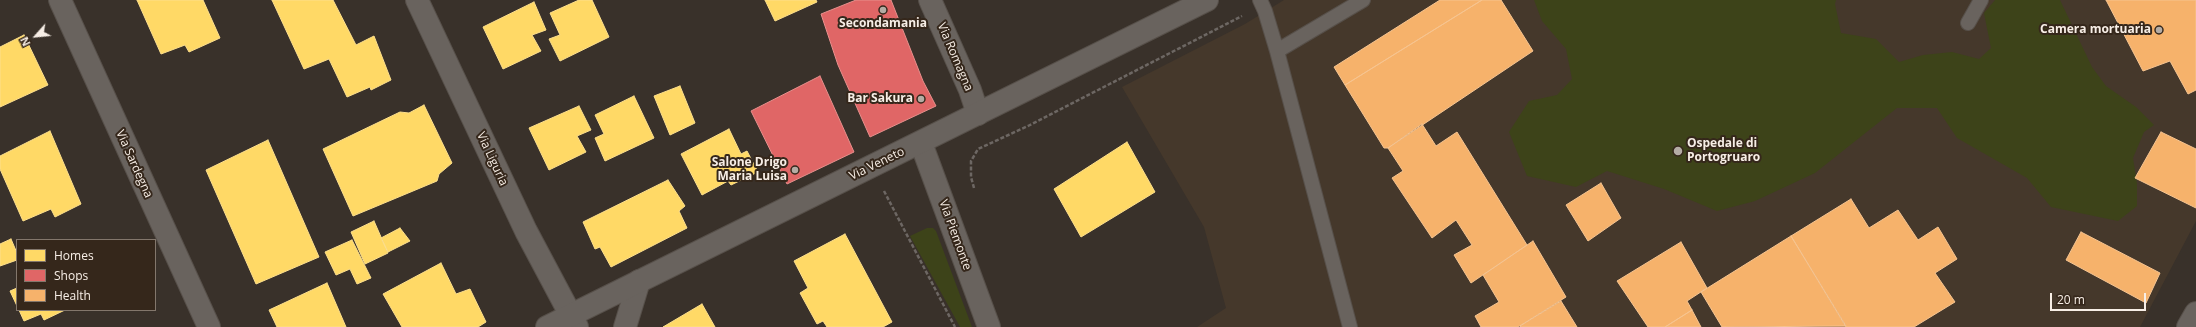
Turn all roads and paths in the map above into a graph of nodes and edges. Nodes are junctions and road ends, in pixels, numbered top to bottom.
1 (60, 0) edge
2 (418, 0) edge
3 (930, 0) edge
4 (1207, 0) edge
5 (1260, 0) edge
6 (1363, 0) edge
7 (1981, 0) edge
8 (1243, 16) dead end
9 (1968, 24) dead end
10 (1277, 51) junction
11 (978, 114) junction
12 (921, 143) junction
13 (872, 166) junction
14 (974, 188) dead end
15 (639, 281) junction
16 (2196, 314) edge
17 (574, 321) edge
18 (209, 327) edge
19 (547, 327) edge
20 (625, 327) edge
21 (955, 327) edge
22 (989, 327) edge
23 (1350, 327) edge
24 (2188, 327) edge

1 - 18 street, Via Sardegna
2 - 17 street, Via Liguria
3 - 11 street, Via Romagna
4 - 11 street, Via Veneto
5 - 10 lane
6 - 10 lane
7 - 9 lane
8 - 14 path
10 - 23 lane
11 - 12 street, Via Veneto
12 - 13 street, Via Veneto
12 - 22 street, Via Piemonte
13 - 15 street, Via Veneto
13 - 21 path
15 - 17 street, Via Veneto
15 - 20 street
16 - 24 street
17 - 19 street, Via Veneto

